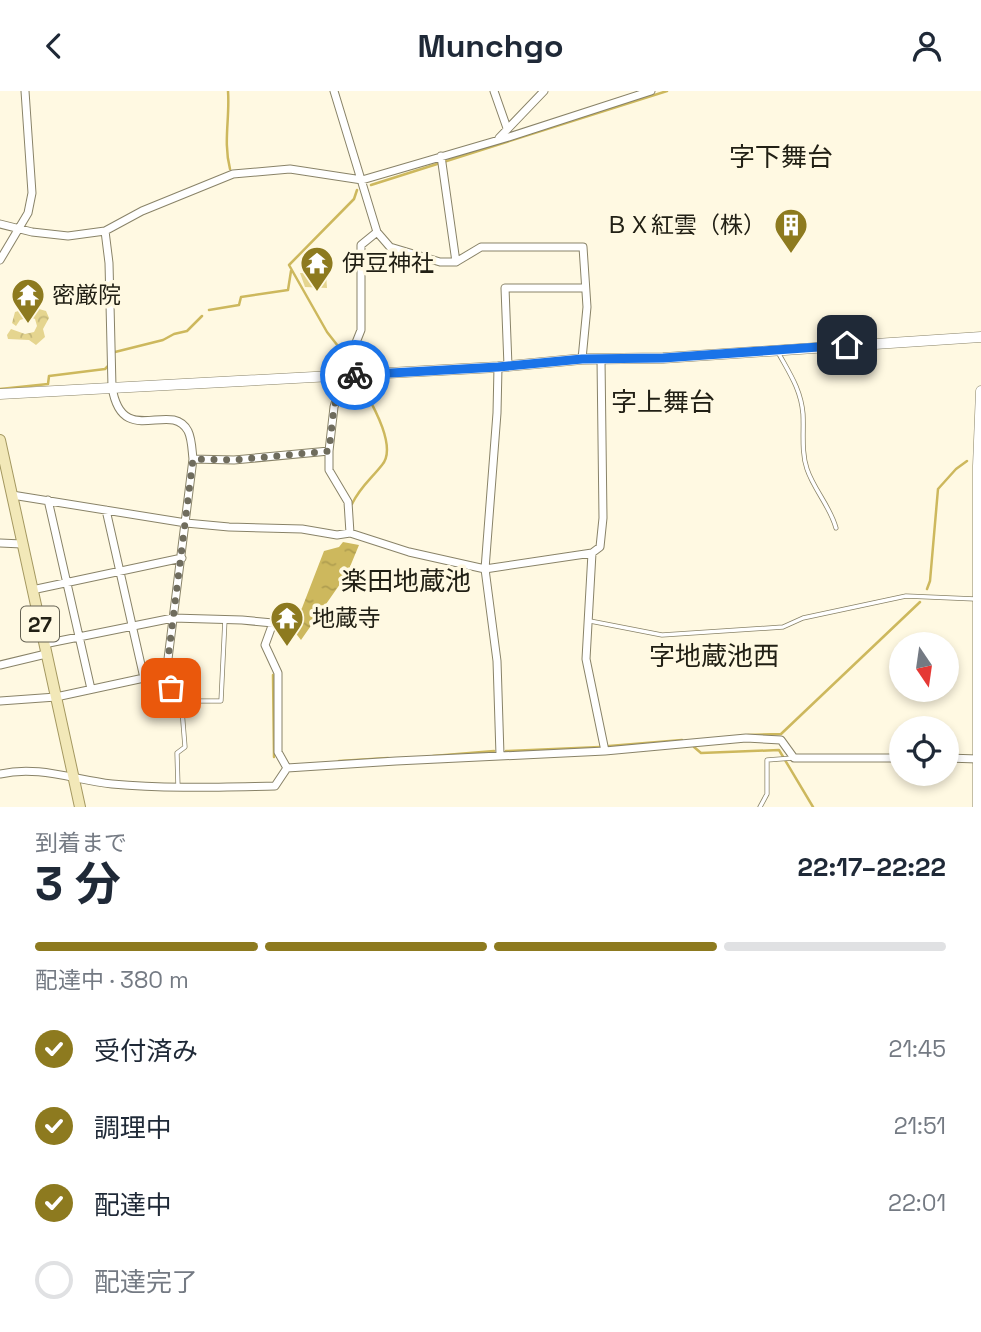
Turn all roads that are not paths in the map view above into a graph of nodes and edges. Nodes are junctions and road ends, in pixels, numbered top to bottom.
1 (24, 91) edge
2 (334, 91) edge
3 (494, 91) edge
4 (544, 91) edge
5 (651, 91) edge
6 (507, 128) junction
7 (499, 139) junction
8 (441, 156) junction
9 (362, 180) junction
10 (0, 224) edge
11 (19, 229) junction
12 (105, 231) junction
13 (377, 232) junction
14 (0, 260) edge
15 (456, 262) junction
16 (585, 288) junction
17 (981, 337) edge
18 (777, 350) junction
19 (582, 359) junction
20 (601, 359) junction
21 (503, 367) junction
22 (343, 375) junction
23 (112, 387) junction
24 (981, 391) edge
25 (0, 394) edge
26 (0, 440) edge
27 (329, 451) junction
28 (193, 459) junction
29 (12, 495) junction
30 (48, 500) junction
31 (106, 510) junction
32 (186, 523) junction
33 (836, 528) dead end
34 (350, 533) junction
35 (0, 543) edge
36 (22, 544) junction
37 (592, 553) junction
38 (182, 558) junction
39 (485, 569) junction
40 (120, 571) junction
41 (67, 582) junction
42 (32, 590) junction
43 (980, 599) edge
44 (173, 618) junction
45 (225, 619) junction
46 (588, 620) junction
47 (134, 626) junction
48 (79, 637) junction
49 (45, 649) junction
50 (0, 665) edge
51 (167, 673) junction
52 (144, 678) junction
53 (91, 689) junction
54 (55, 697) junction
55 (0, 701) edge
56 (179, 710) junction
57 (605, 751) junction
58 (500, 755) junction
59 (791, 758) junction
60 (889, 758) edge
61 (959, 758) edge
62 (978, 759) junction
63 (287, 768) junction
64 (0, 773) edge
65 (74, 776) junction
66 (178, 787) junction
67 (80, 807) edge
68 (761, 807) edge
69 (978, 807) edge

1 - 11 street
2 - 9 street
3 - 6 street
4 - 6 street
5 - 7 street
6 - 7 street
7 - 8 street
8 - 9 street
8 - 15 street
9 - 12 street
9 - 13 street
10 - 11 street
11 - 12 street
11 - 14 street
12 - 23 street
13 - 15 street
13 - 22 street
15 - 16 street
16 - 19 street
16 - 21 street
17 - 18 street
18 - 20 street
18 - 33 lane
19 - 20 street
19 - 21 street
20 - 37 street
21 - 22 street
21 - 39 street
22 - 23 street
22 - 27 street
23 - 25 street
23 - 28 street
24 - 43 street
26 - 29 main road, 27
27 - 28 street
27 - 34 street
28 - 32 street
29 - 30 street
29 - 36 main road, 27
30 - 31 street
30 - 41 street
31 - 32 street
31 - 40 street
32 - 34 street
32 - 38 street
34 - 39 street
35 - 36 street
36 - 42 main road, 27
37 - 39 street
37 - 46 street
38 - 40 street
38 - 44 street
39 - 58 street
40 - 41 street
40 - 47 street
41 - 42 street
41 - 48 street
42 - 49 main road, 27
43 - 46 lane
43 - 62 street
44 - 45 street
44 - 47 street
44 - 51 street
45 - 56 lane
45 - 63 street
46 - 57 street
47 - 48 street
47 - 52 street
48 - 49 street
48 - 53 street
49 - 50 street
49 - 54 main road, 27
51 - 52 street
51 - 56 street
52 - 53 street
53 - 54 street
54 - 55 street
54 - 65 main road, 27
56 - 66 lane
57 - 58 street
57 - 59 street
58 - 63 street
59 - 60 street
59 - 68 lane
61 - 62 street
62 - 69 street
63 - 66 street
64 - 65 street
65 - 66 street
65 - 67 main road, 27

